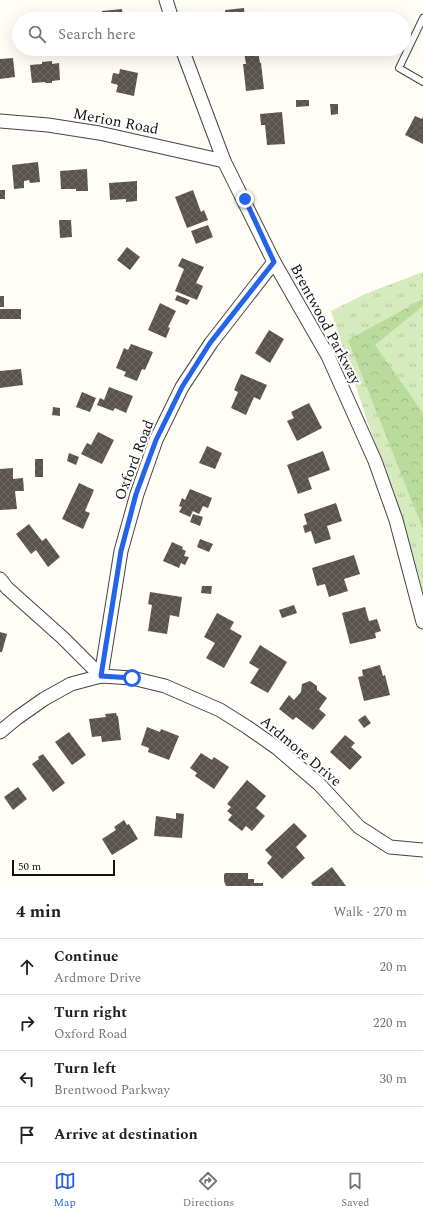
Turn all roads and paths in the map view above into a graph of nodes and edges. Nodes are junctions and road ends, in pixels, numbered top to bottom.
1 (166, 0) edge
2 (170, 12) edge
3 (423, 18) edge
4 (411, 42) edge
5 (185, 56) edge
6 (404, 56) edge
7 (423, 82) edge
8 (0, 121) edge
9 (224, 161) junction
10 (274, 262) junction
11 (0, 579) edge
12 (423, 622) edge
13 (101, 676) junction
14 (0, 732) edge
15 (423, 850) edge

1 - 2 street
3 - 4 lane
5 - 9 street, Brentwood Parkway
6 - 7 lane
8 - 9 street, Merion Road
9 - 10 street, Brentwood Parkway
10 - 12 street, Brentwood Parkway
10 - 13 street, Oxford Road
11 - 13 street
13 - 14 street, Ardmore Drive
13 - 15 street, Ardmore Drive

